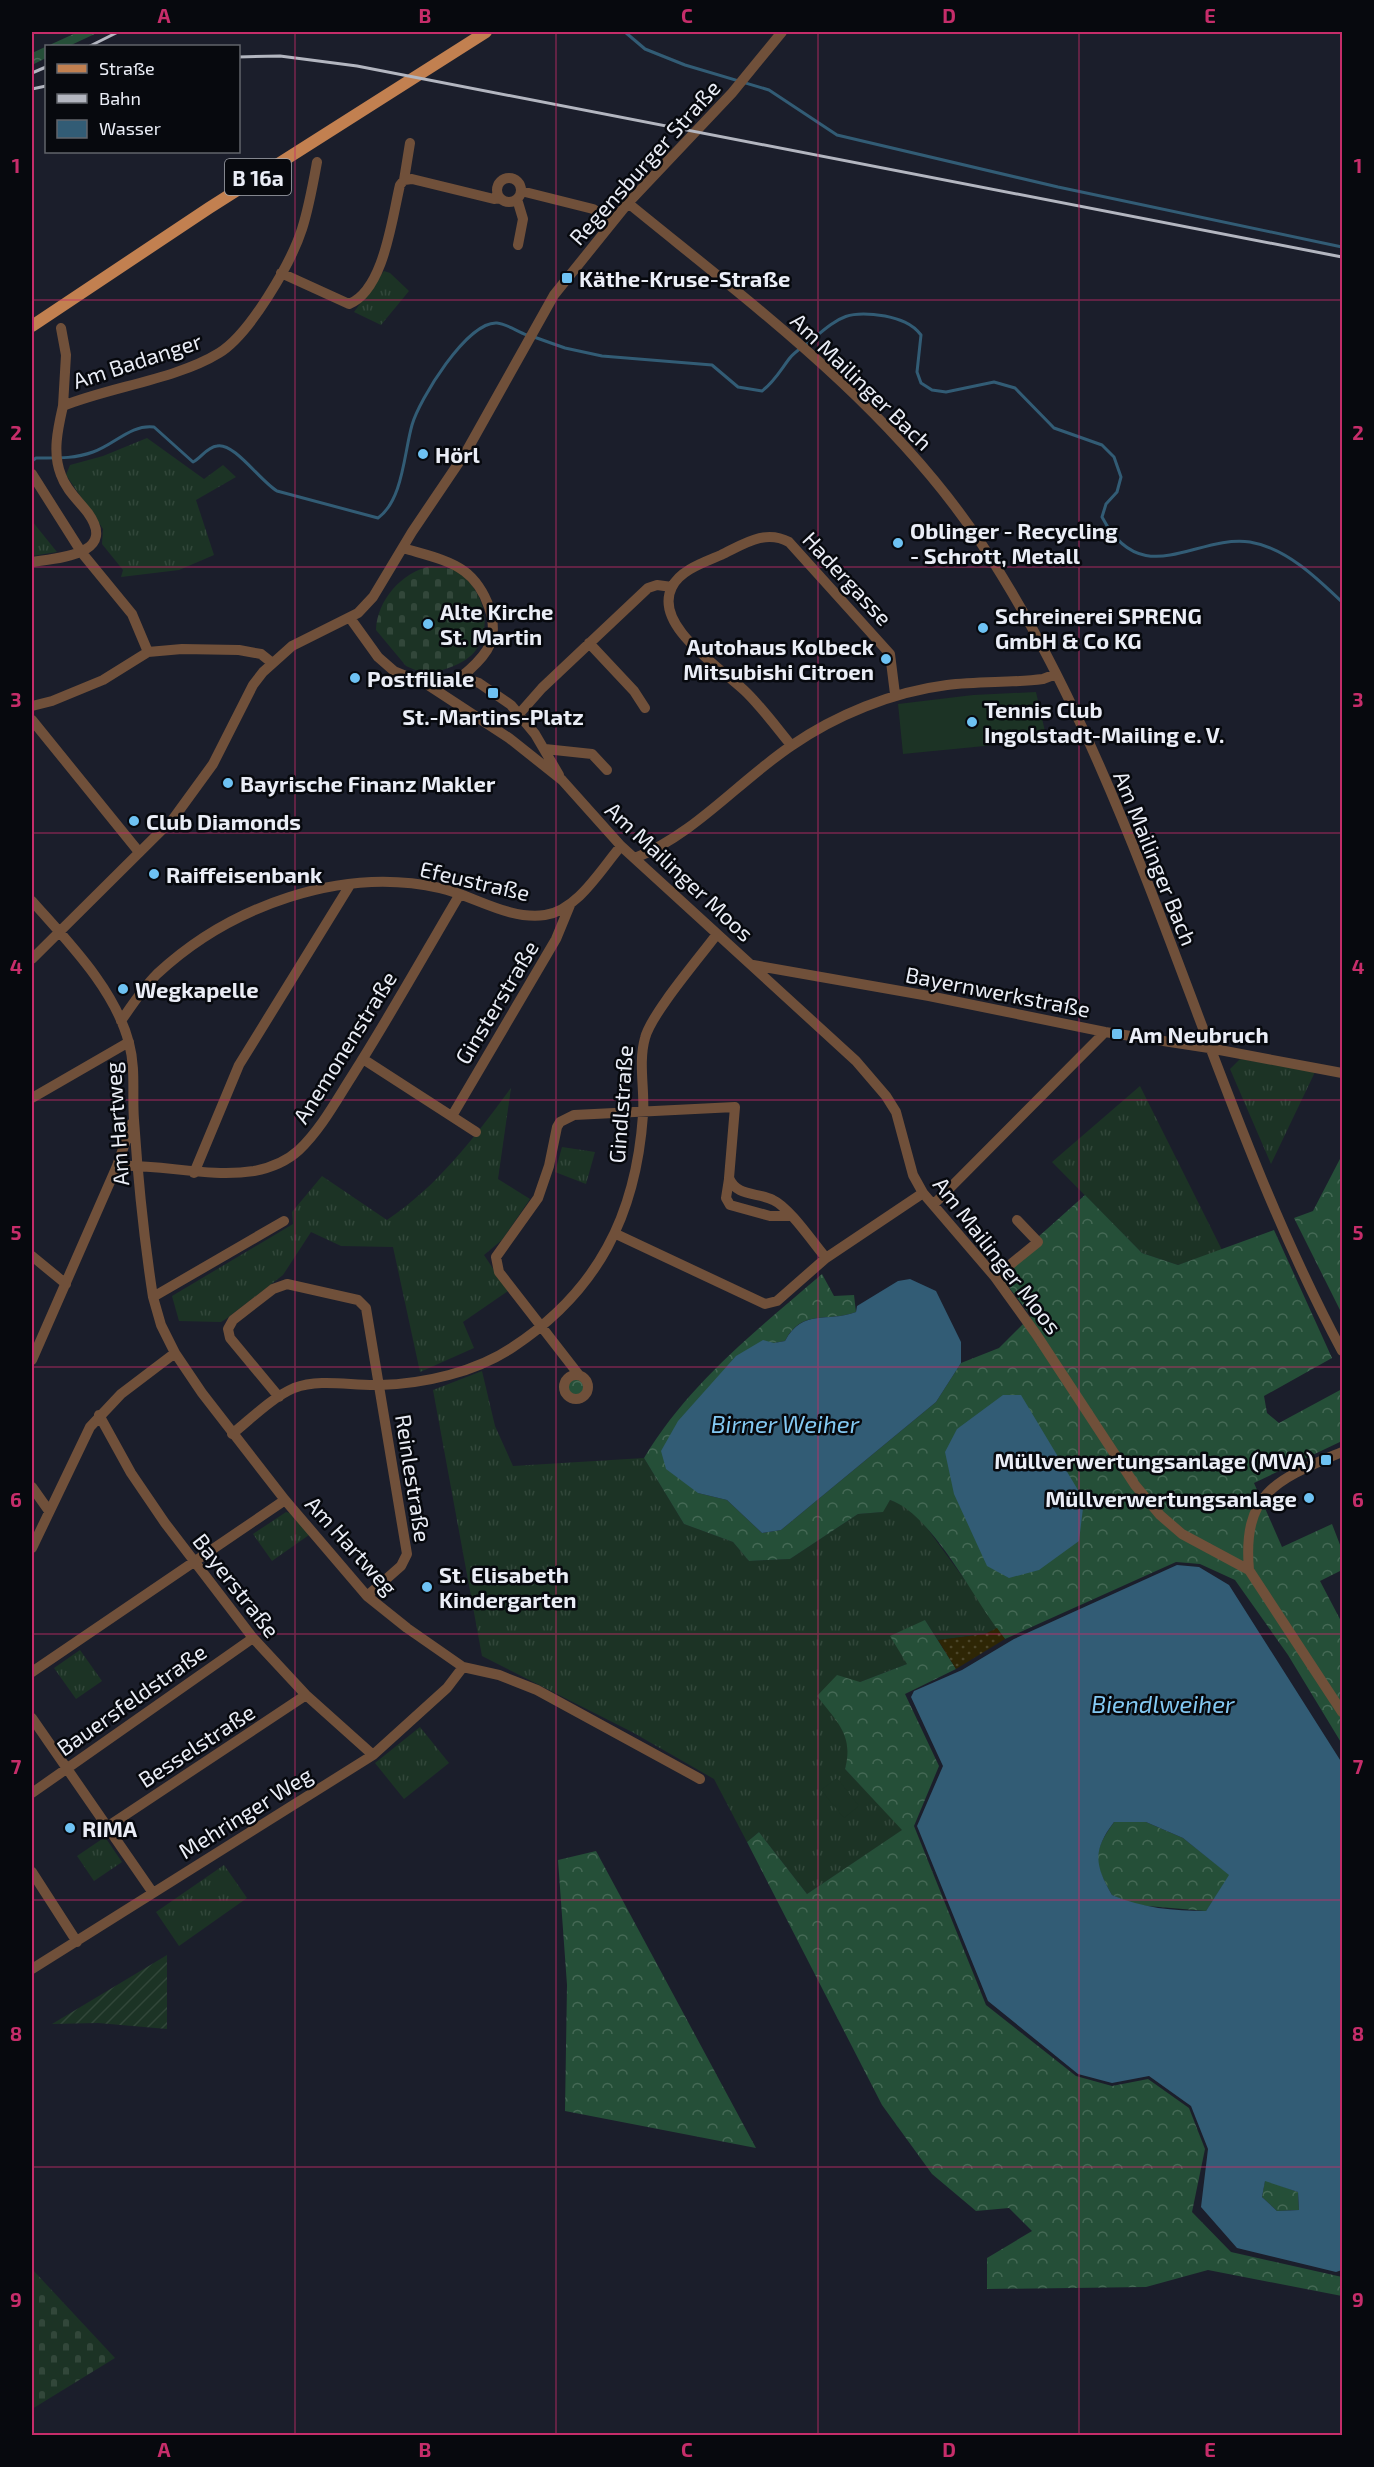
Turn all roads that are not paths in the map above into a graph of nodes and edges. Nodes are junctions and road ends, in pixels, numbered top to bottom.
1 (486, 32) edge
2 (782, 32) edge
3 (410, 143) dead end
4 (317, 162) dead end
5 (404, 180) junction
6 (519, 195) junction
7 (500, 198) junction
8 (628, 203) junction
9 (612, 221) junction
10 (518, 245) dead end
11 (281, 273) junction
12 (32, 326) edge
13 (61, 328) dead end
14 (63, 406) junction
15 (32, 474) edge
16 (403, 548) junction
17 (82, 553) junction
18 (32, 562) edge
19 (672, 588) junction
20 (350, 618) junction
21 (589, 643) junction
22 (148, 652) junction
23 (271, 662) junction
24 (1056, 674) junction
25 (461, 677) junction
26 (428, 685) junction
27 (895, 694) junction
28 (32, 706) edge
29 (645, 708) dead end
30 (520, 713) junction
31 (32, 720) edge
32 (509, 738) junction
33 (792, 746) junction
34 (545, 749) junction
35 (607, 770) dead end
36 (562, 780) junction
37 (621, 846) junction
38 (139, 852) junction
39 (635, 858) junction
40 (350, 885) junction
41 (460, 894) junction
42 (32, 901) edge
43 (570, 905) junction
44 (59, 932) junction
45 (717, 934) junction
46 (32, 959) edge
47 (752, 965) junction
48 (121, 1021) junction
49 (1105, 1032) junction
50 (129, 1042) junction
51 (1209, 1047) junction
52 (363, 1059) junction
53 (1342, 1073) edge
54 (32, 1098) edge
55 (643, 1111) junction
56 (452, 1116) junction
57 (134, 1118) junction
58 (476, 1132) dead end
59 (139, 1165) junction
60 (117, 1166) junction
61 (194, 1173) junction
62 (729, 1178) junction
63 (923, 1193) junction
64 (934, 1204) junction
65 (790, 1216) junction
66 (1017, 1220) dead end
67 (284, 1221) dead end
68 (616, 1234) junction
69 (32, 1256) edge
70 (826, 1258) junction
71 (995, 1277) junction
72 (66, 1284) junction
73 (153, 1297) junction
74 (543, 1326) junction
75 (1342, 1351) edge
76 (175, 1353) junction
77 (32, 1360) edge
78 (579, 1376) dead end
79 (379, 1385) junction
80 (279, 1397) junction
81 (99, 1415) junction
82 (232, 1434) junction
83 (1342, 1452) edge
84 (32, 1487) edge
85 (285, 1500) junction
86 (48, 1511) junction
87 (32, 1548) edge
88 (195, 1563) junction
89 (1249, 1569) junction
90 (367, 1596) junction
91 (253, 1638) junction
92 (463, 1667) junction
93 (32, 1672) edge
94 (306, 1695) junction
95 (1342, 1712) edge
96 (32, 1718) edge
97 (373, 1755) junction
98 (68, 1767) junction
99 (700, 1779) dead end
100 (32, 1793) edge
101 (107, 1827) junction
102 (32, 1872) edge
103 (153, 1893) junction
104 (77, 1942) junction
105 (32, 1969) edge

1 - 12 main road, B 16a
2 - 8 street, Regensburger Straße
3 - 5 street
4 - 11 street, Am Badanger
5 - 7 street
5 - 11 street
6 - 7 street
6 - 7 street
6 - 9 street
6 - 10 street
8 - 9 street, Regensburger Straße
8 - 24 street, Am Mailinger Bach
9 - 16 street, Regensburger Straße
11 - 14 street, Am Badanger
13 - 14 street, Am Badanger
14 - 17 street, Am Badanger
15 - 17 street
16 - 20 street, Regensburger Straße
16 - 25 street
17 - 18 street
17 - 22 street
19 - 21 street
19 - 27 street, Hadergasse
19 - 33 street
20 - 23 street, Regensburger Straße
20 - 26 street, Am Mailinger Moos
21 - 29 street
21 - 30 street
22 - 23 street
22 - 28 street
23 - 38 street, Regensburger Straße
24 - 27 street
24 - 51 street, Am Mailinger Bach
25 - 26 street
25 - 30 street, Am Mailinger Moos
26 - 32 street, Am Mailinger Moos
27 - 33 street
30 - 32 street
30 - 34 street, Am Mailinger Moos
31 - 38 street
32 - 36 street, Am Mailinger Moos
33 - 39 street
34 - 35 street, Am Mailinger Moos
34 - 36 street, Am Mailinger Moos
36 - 37 street, Am Mailinger Moos
37 - 39 street, Am Mailinger Moos
37 - 43 street, Efeustraße
38 - 44 street, Regensburger Straße
39 - 45 street, Am Mailinger Moos
40 - 41 street, Efeustraße
40 - 48 street, Efeustraße
40 - 61 street
41 - 43 street, Efeustraße
41 - 52 street, Anemonenstraße
42 - 44 street, Am Hartweg
43 - 56 street, Ginsterstraße
44 - 46 street, Regensburger Straße
44 - 48 street, Am Hartweg
45 - 47 street, Am Mailinger Moos
45 - 55 street, Gindlstraße
47 - 49 street, Bayernwerkstraße
47 - 63 street, Am Mailinger Moos
48 - 50 street, Am Hartweg
49 - 51 street, Bayernwerkstraße
49 - 64 street
50 - 54 street
50 - 57 street, Am Hartweg
51 - 53 street, Bayernwerkstraße
51 - 75 street, Am Mailinger Bach
52 - 56 street
52 - 61 street, Anemonenstraße
55 - 62 street
55 - 68 street, Gindlstraße
55 - 74 street
56 - 58 street
57 - 59 street, Am Hartweg
57 - 60 street
59 - 60 street, Anemonenstraße
59 - 61 street, Anemonenstraße
59 - 73 street, Am Hartweg
60 - 72 street
62 - 65 street
62 - 65 street
63 - 64 street, Am Mailinger Moos
63 - 70 street
64 - 71 street, Am Mailinger Moos
65 - 70 street
66 - 71 street
67 - 73 street
68 - 70 street
68 - 74 street, Gindlstraße
69 - 72 street
71 - 89 street, Am Mailinger Moos
72 - 77 street
73 - 76 street, Am Hartweg
74 - 78 street
74 - 79 street, Gindlstraße
76 - 81 street
76 - 82 street, Am Hartweg
79 - 80 street, Gindlstraße
79 - 80 street
79 - 90 street, Reinlestraße
80 - 82 street, Gindlstraße
81 - 86 street
81 - 88 street, Bayerstraße
82 - 85 street, Am Hartweg
83 - 89 street
84 - 86 street
85 - 88 street
85 - 90 street, Am Hartweg
86 - 87 street
88 - 91 street, Bayerstraße
88 - 93 street
89 - 95 street, Am Mailinger Moos
90 - 92 street, Am Hartweg
91 - 94 street, Bayerstraße
91 - 98 street, Bauersfeldstraße
92 - 97 street, Mehringer Weg
92 - 99 street, Am Hartweg
94 - 97 street, Bayerstraße
94 - 101 street, Besselstraße
96 - 98 street
97 - 103 street, Mehringer Weg
98 - 100 street, Bauersfeldstraße
98 - 101 street
101 - 103 street
102 - 104 street
103 - 104 street, Mehringer Weg
104 - 105 street, Mehringer Weg

